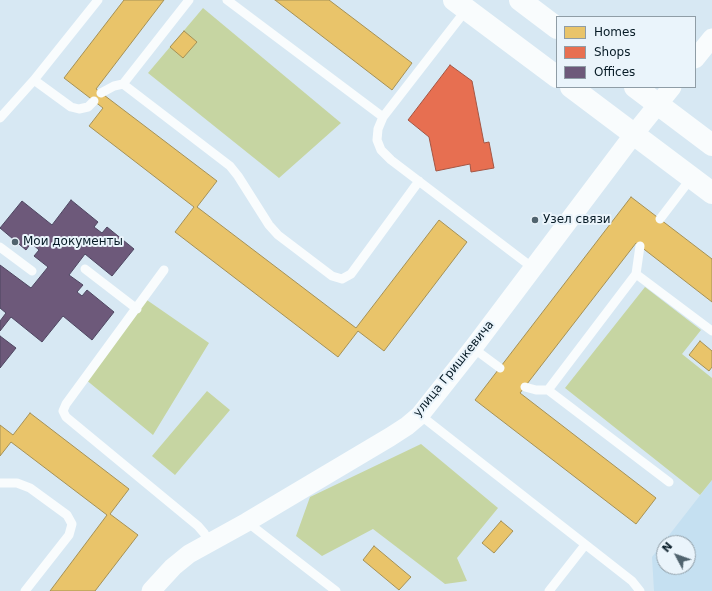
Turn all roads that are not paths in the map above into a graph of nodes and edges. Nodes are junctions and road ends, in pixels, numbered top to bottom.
1 (98, 0) edge
2 (189, 0) edge
3 (227, 0) edge
4 (520, 0) edge
5 (460, 5) edge
6 (556, 27) edge
7 (712, 38) edge
8 (696, 58) edge
9 (556, 76) edge
10 (34, 80) junction
11 (124, 84) junction
12 (572, 88) edge
13 (636, 88) edge
14 (671, 88) edge
15 (101, 93) dead end
16 (94, 101) dead end
17 (658, 104) junction
18 (383, 117) junction
19 (0, 118) edge
20 (634, 134) junction
21 (712, 145) edge
22 (692, 177) junction
23 (419, 182) junction
24 (712, 193) edge
25 (660, 219) dead end
26 (640, 246) dead end
27 (0, 247) edge
28 (533, 268) junction
29 (85, 269) dead end
30 (164, 270) dead end
31 (32, 271) dead end
32 (636, 274) junction
33 (136, 308) junction
34 (712, 331) edge
35 (473, 348) junction
36 (500, 368) dead end
37 (525, 387) dead end
38 (548, 390) junction
39 (420, 415) junction
40 (0, 482) edge
41 (669, 482) dead end
42 (247, 522) junction
43 (209, 542) junction
44 (585, 545) junction
45 (25, 591) edge
46 (151, 591) edge
47 (336, 591) edge
48 (548, 591) edge
49 (640, 591) edge

1 - 10 lane
2 - 11 lane
3 - 18 lane
4 - 6 street
5 - 9 street
5 - 18 lane
7 - 8 street
10 - 16 lane
10 - 19 lane
11 - 15 lane
11 - 23 lane
12 - 20 street
13 - 17 street
14 - 17 street, улица Гришкевича
17 - 20 street, улица Гришкевича
17 - 21 street
18 - 23 lane
20 - 22 street
20 - 28 street, улица Гришкевича
22 - 24 street
22 - 25 lane
23 - 28 lane
26 - 32 lane
27 - 31 lane
28 - 35 street, улица Гришкевича
29 - 33 lane
30 - 33 lane
32 - 34 lane
32 - 38 lane
33 - 43 lane
35 - 36 lane
35 - 39 street, улица Гришкевича
37 - 38 lane
38 - 41 lane
39 - 42 street, улица Гришкевича
39 - 44 lane
40 - 45 lane
42 - 43 street, улица Гришкевича
42 - 47 lane
43 - 46 street, улица Гришкевича
44 - 48 lane
44 - 49 lane

